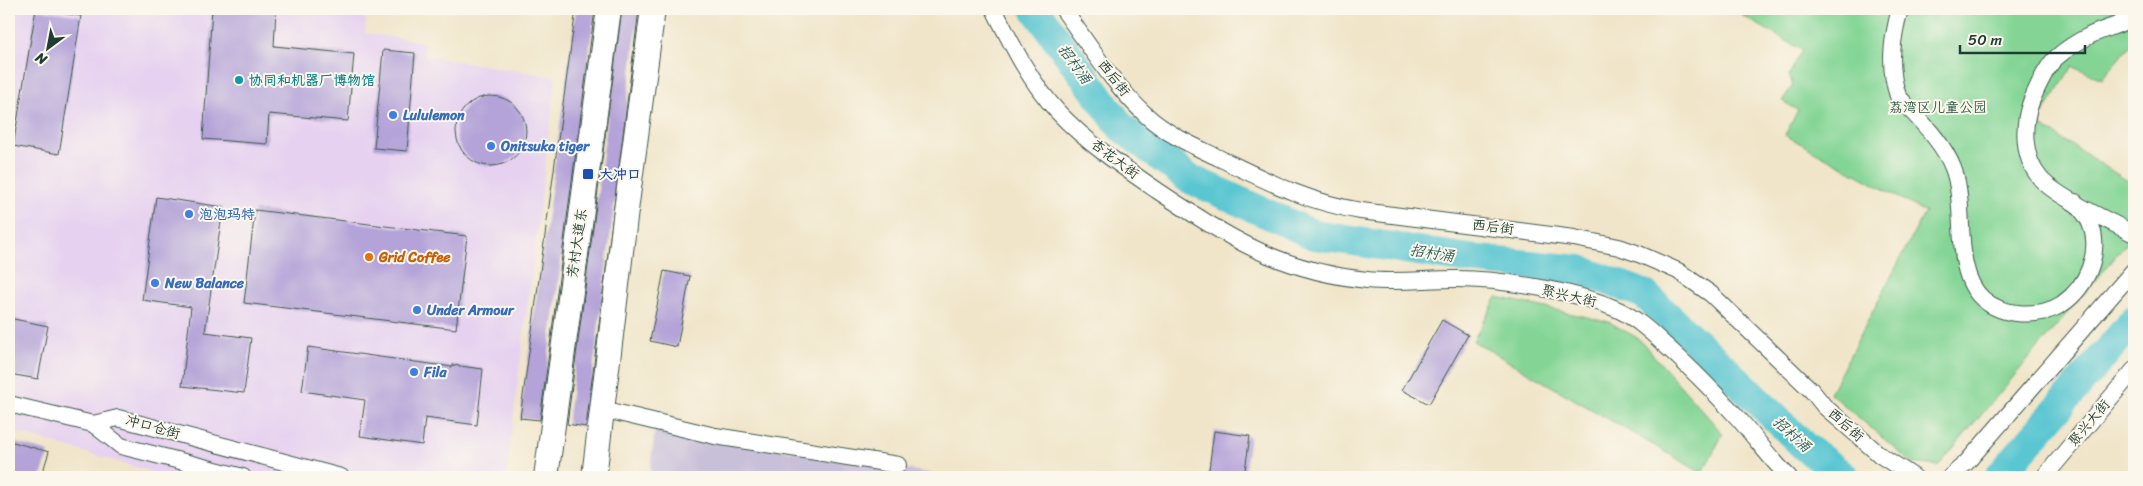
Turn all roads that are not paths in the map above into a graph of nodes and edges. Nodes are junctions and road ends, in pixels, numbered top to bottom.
1 (609, 9) edge
2 (653, 9) edge
3 (994, 9) edge
4 (1062, 9) edge
5 (1900, 9) edge
6 (2134, 16) edge
7 (2075, 202) junction
8 (2134, 234) edge
9 (1281, 261) joint
10 (2134, 270) edge
11 (2134, 370) edge
12 (9, 404) edge
13 (602, 409) junction
14 (93, 424) junction
15 (898, 465) dead end
16 (243, 477) edge
17 (341, 477) edge
18 (546, 477) edge
19 (594, 477) edge
20 (1789, 477) edge
21 (1914, 477) edge
22 (1950, 477) edge
23 (2044, 477) edge

1 - 18 highway, 芳村大道东
2 - 13 highway
3 - 9 street, 杏花大街
4 - 21 street, 西后街
5 - 7 street
6 - 7 street
7 - 8 street
9 - 20 street, 聚兴大街
10 - 22 street
11 - 23 street, 聚兴大街
12 - 14 street
13 - 15 street
13 - 19 highway
14 - 16 street, 冲口仓街
14 - 17 street, 冲口仓街

